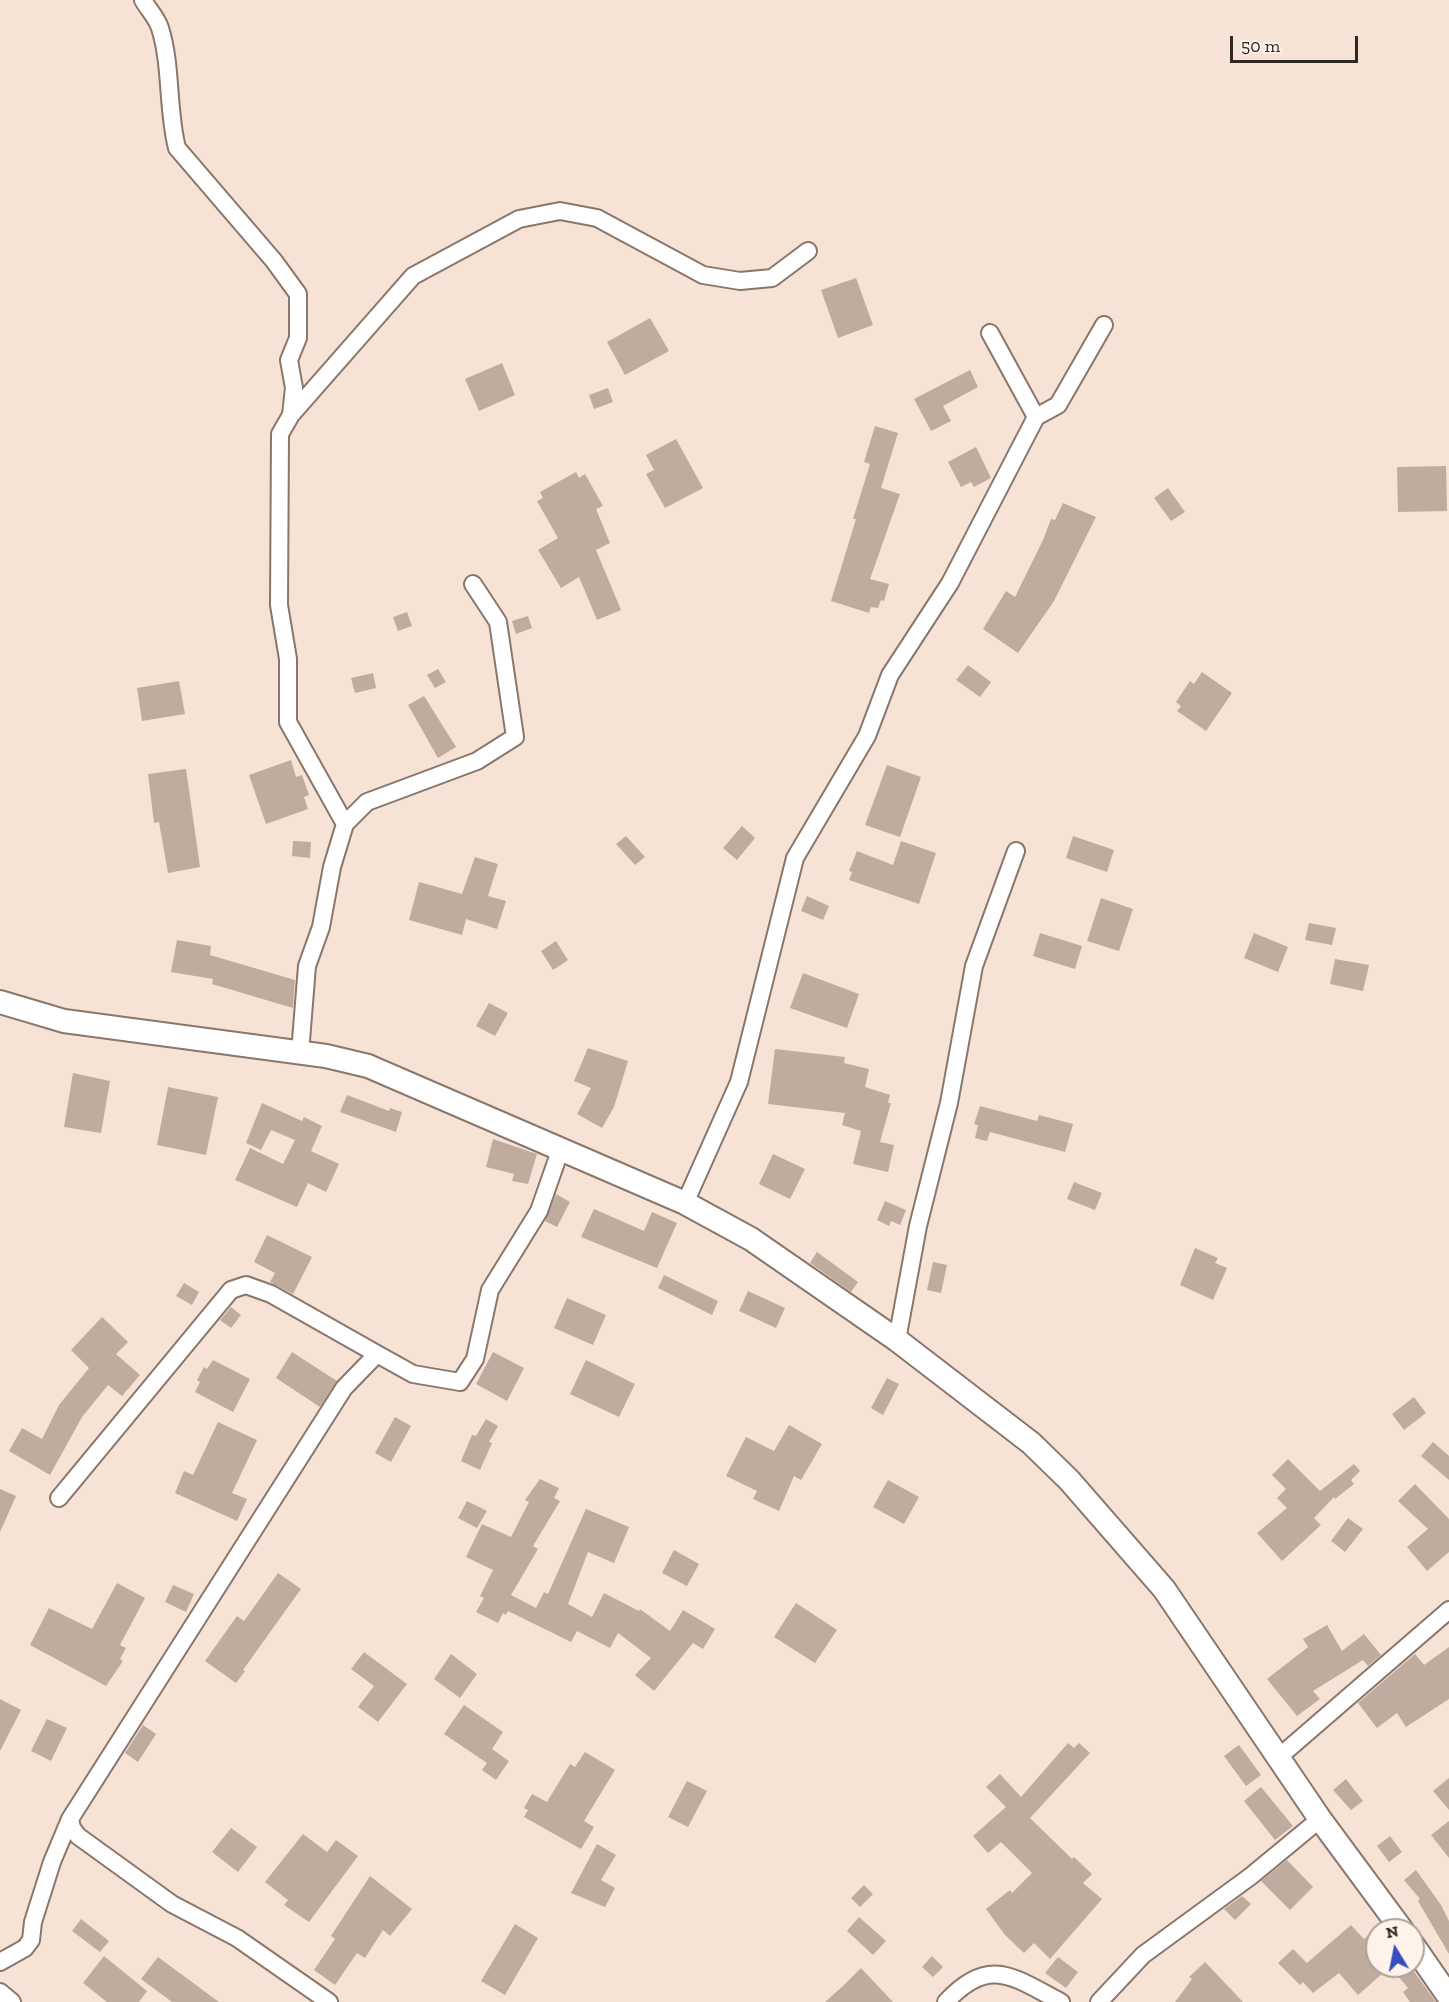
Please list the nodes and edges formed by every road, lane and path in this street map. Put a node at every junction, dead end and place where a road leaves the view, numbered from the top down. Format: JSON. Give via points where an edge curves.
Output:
{"nodes":[{"id":1,"x":143,"y":0,"type":"edge"},
{"id":2,"x":808,"y":251,"type":"dead end"},
{"id":3,"x":1104,"y":325,"type":"dead end"},
{"id":4,"x":990,"y":333,"type":"dead end"},
{"id":5,"x":291,"y":415,"type":"junction"},
{"id":6,"x":1036,"y":417,"type":"junction"},
{"id":7,"x":472,"y":584,"type":"dead end"},
{"id":8,"x":345,"y":824,"type":"junction"},
{"id":9,"x":1016,"y":850,"type":"dead end"},
{"id":10,"x":0,"y":1002,"type":"edge"},
{"id":11,"x":300,"y":1053,"type":"junction"},
{"id":12,"x":560,"y":1151,"type":"junction"},
{"id":13,"x":685,"y":1203,"type":"junction"},
{"id":14,"x":897,"y":1340,"type":"junction"},
{"id":15,"x":377,"y":1354,"type":"junction"},
{"id":16,"x":59,"y":1498,"type":"dead end"},
{"id":17,"x":1449,"y":1610,"type":"edge"},
{"id":18,"x":1279,"y":1757,"type":"junction"},
{"id":19,"x":70,"y":1819,"type":"junction"},
{"id":20,"x":1320,"y":1819,"type":"junction"},
{"id":21,"x":1393,"y":1918,"type":"edge"},
{"id":22,"x":0,"y":1962,"type":"edge"},
{"id":23,"x":1425,"y":1962,"type":"edge"},
{"id":24,"x":0,"y":1992,"type":"edge"},
{"id":25,"x":1449,"y":1997,"type":"edge"},
{"id":26,"x":12,"y":2002,"type":"edge"},
{"id":27,"x":328,"y":2002,"type":"edge"},
{"id":28,"x":946,"y":2002,"type":"edge"},
{"id":29,"x":1061,"y":2002,"type":"edge"},
{"id":30,"x":1099,"y":2002,"type":"edge"}],
"edges":[{"from":1,"to":5,"type":"street","via":[[160,26],[177,148],[298,294],[298,338],[289,360],[294,388]]},
{"from":2,"to":5,"type":"street","via":[[772,278],[740,281],[703,275],[597,218],[560,211],[519,219],[413,276]]},
{"from":3,"to":6,"type":"street","via":[[1058,405]]},
{"from":4,"to":6,"type":"street"},
{"from":5,"to":8,"type":"street","via":[[280,434],[279,605],[288,658],[288,722]]},
{"from":6,"to":13,"type":"street","via":[[950,584],[890,675],[867,736],[795,858],[739,1082]]},
{"from":7,"to":8,"type":"street","via":[[498,622],[515,737],[477,761],[368,802]]},
{"from":8,"to":11,"type":"street","via":[[308,966]]},
{"from":9,"to":14,"type":"street","via":[[974,966],[949,1103],[918,1226]]},
{"from":10,"to":11,"type":"street","via":[[64,1021]]},
{"from":11,"to":12,"type":"street","via":[[368,1066]]},
{"from":12,"to":13,"type":"street"},
{"from":12,"to":15,"type":"street","via":[[539,1211],[490,1290],[475,1359],[460,1382],[413,1374]]},
{"from":13,"to":14,"type":"street","via":[[751,1239]]},
{"from":14,"to":18,"type":"street","via":[[1031,1443],[1069,1480],[1164,1589]]},
{"from":15,"to":16,"type":"street","via":[[271,1294],[246,1285],[231,1290]]},
{"from":15,"to":19,"type":"street","via":[[344,1388]]},
{"from":17,"to":18,"type":"street"},
{"from":18,"to":20,"type":"street"},
{"from":19,"to":22,"type":"street","via":[[52,1862],[30,1940],[25,1948]]},
{"from":19,"to":27,"type":"street","via":[[78,1836],[172,1904],[237,1938]]},
{"from":20,"to":21,"type":"street"},
{"from":20,"to":30,"type":"street","via":[[1251,1876],[1143,1955]]},
{"from":23,"to":25,"type":"street"},
{"from":24,"to":26,"type":"street"},
{"from":28,"to":29,"type":"street","via":[[963,1983],[998,1973]]}]}
